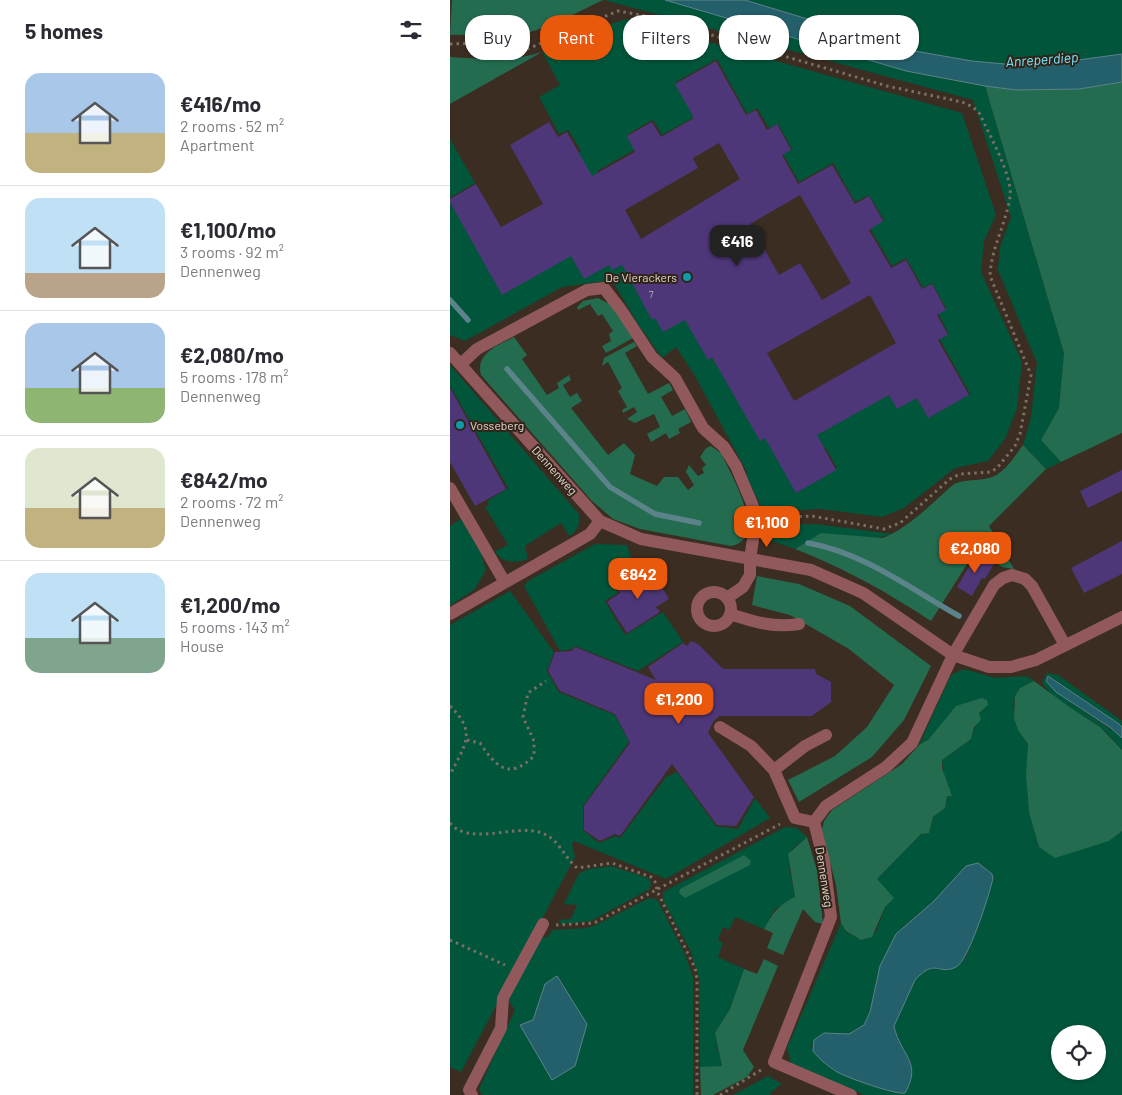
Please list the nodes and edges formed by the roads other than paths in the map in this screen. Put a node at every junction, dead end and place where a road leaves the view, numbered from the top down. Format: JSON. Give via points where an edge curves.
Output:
{"nodes":[{"id":1,"x":450,"y":353,"type":"edge"},
{"id":2,"x":460,"y":364,"type":"junction"},
{"id":3,"x":450,"y":488,"type":"edge"},
{"id":4,"x":600,"y":521,"type":"junction"},
{"id":5,"x":750,"y":558,"type":"junction"},
{"id":6,"x":504,"y":581,"type":"junction"},
{"id":7,"x":727,"y":598,"type":"junction"},
{"id":8,"x":450,"y":614,"type":"edge"},
{"id":9,"x":730,"y":614,"type":"junction"},
{"id":10,"x":1122,"y":617,"type":"edge"},
{"id":11,"x":799,"y":624,"type":"dead end"},
{"id":12,"x":1065,"y":645,"type":"junction"},
{"id":13,"x":953,"y":655,"type":"junction"},
{"id":14,"x":720,"y":727,"type":"dead end"},
{"id":15,"x":826,"y":735,"type":"dead end"},
{"id":16,"x":774,"y":770,"type":"junction"},
{"id":17,"x":814,"y":822,"type":"junction"},
{"id":18,"x":543,"y":924,"type":"road end"},
{"id":19,"x":472,"y":1095,"type":"edge"},
{"id":20,"x":851,"y":1095,"type":"edge"}],
"edges":[{"from":1,"to":2,"type":"street","name":"Dennenweg"},
{"from":2,"to":4,"type":"street","name":"Dennenweg"},
{"from":2,"to":5,"type":"street","via":[[477,349],[570,298],[587,290],[604,288],[652,357],[675,378],[703,428],[724,447],[736,466],[756,519]]},
{"from":3,"to":6,"type":"street"},
{"from":4,"to":5,"type":"street","name":"Dennenweg","via":[[640,539]]},
{"from":4,"to":6,"type":"street","via":[[590,534]]},
{"from":5,"to":7,"type":"street","via":[[750,575],[742,587]]},
{"from":5,"to":13,"type":"street","name":"Dennenweg","via":[[812,570],[863,593]]},
{"from":6,"to":8,"type":"street"},
{"from":7,"to":9,"type":"street"},
{"from":7,"to":9,"type":"street","via":[[717,592],[706,594],[698,602],[697,614],[704,623],[714,626],[724,622]]},
{"from":9,"to":11,"type":"street","via":[[781,627]]},
{"from":10,"to":12,"type":"street","name":"Dennenweg"},
{"from":12,"to":13,"type":"street","name":"Dennenweg","via":[[1036,660],[998,668]]},
{"from":12,"to":13,"type":"street","via":[[1032,586],[1012,575],[994,585]]},
{"from":13,"to":17,"type":"street","via":[[912,743],[886,766],[826,806]]},
{"from":14,"to":16,"type":"street","via":[[751,746]]},
{"from":15,"to":16,"type":"street","via":[[805,746]]},
{"from":16,"to":17,"type":"street","via":[[795,818]]},
{"from":17,"to":20,"type":"street","name":"Dennenweg","via":[[824,861],[831,917],[774,1062]]},
{"from":18,"to":19,"type":"street","via":[[503,998],[501,1028],[469,1090]]}]}
